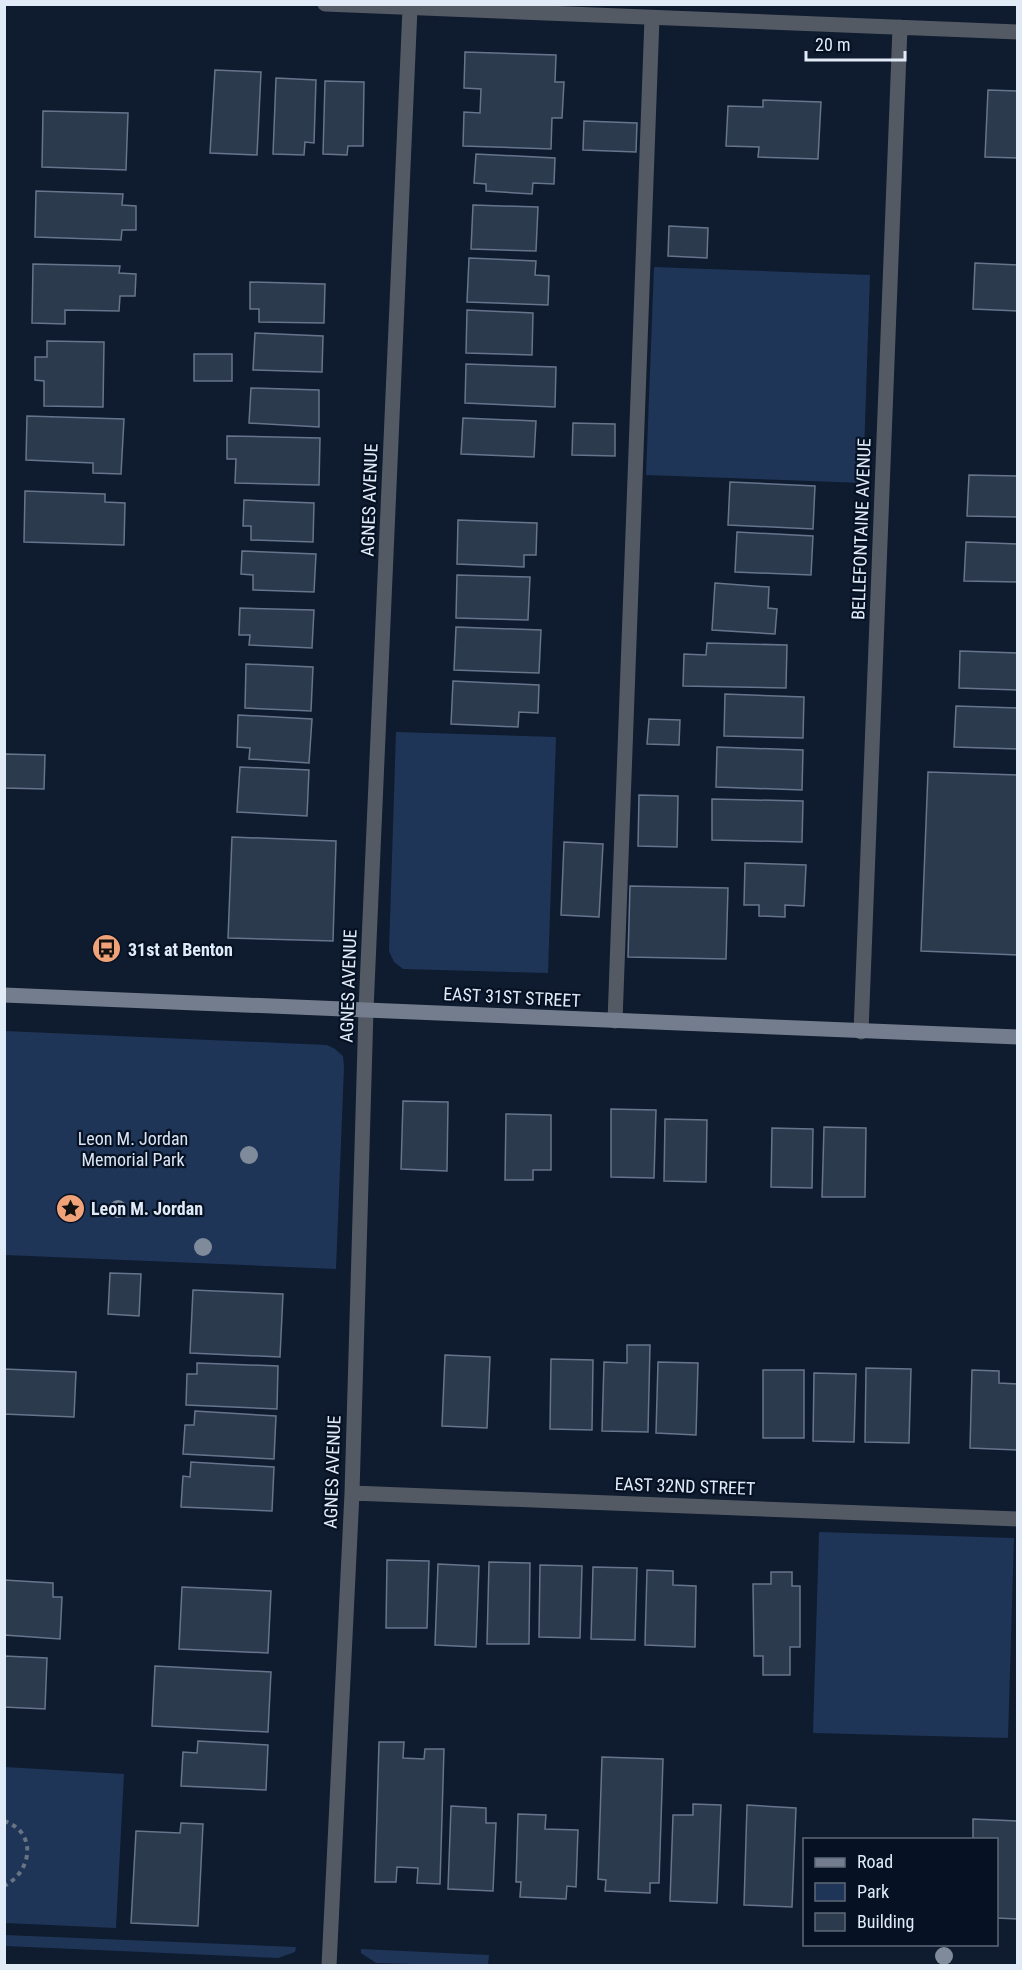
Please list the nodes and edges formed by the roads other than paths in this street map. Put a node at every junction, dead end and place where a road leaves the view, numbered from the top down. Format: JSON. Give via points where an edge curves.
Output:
{"nodes":[{"id":1,"x":325,"y":4,"type":"edge"},
{"id":2,"x":410,"y":8,"type":"junction"},
{"id":3,"x":652,"y":18,"type":"junction"},
{"id":4,"x":900,"y":27,"type":"junction"},
{"id":5,"x":1017,"y":32,"type":"edge"},
{"id":6,"x":4,"y":995,"type":"edge"},
{"id":7,"x":366,"y":1010,"type":"junction"},
{"id":8,"x":615,"y":1021,"type":"junction"},
{"id":9,"x":861,"y":1032,"type":"junction"},
{"id":10,"x":1017,"y":1037,"type":"edge"},
{"id":11,"x":352,"y":1493,"type":"junction"},
{"id":12,"x":1017,"y":1519,"type":"edge"},
{"id":13,"x":329,"y":1965,"type":"edge"}],
"edges":[{"from":1,"to":2,"type":"street"},
{"from":2,"to":3,"type":"street"},
{"from":2,"to":7,"type":"street","name":"AGNES AVENUE"},
{"from":3,"to":4,"type":"street"},
{"from":3,"to":8,"type":"street"},
{"from":4,"to":5,"type":"street"},
{"from":4,"to":9,"type":"street","name":"BELLEFONTAINE AVENUE"},
{"from":6,"to":7,"type":"main road","name":"EAST 31ST STREET"},
{"from":7,"to":8,"type":"main road","name":"EAST 31ST STREET"},
{"from":7,"to":11,"type":"street","name":"AGNES AVENUE"},
{"from":8,"to":9,"type":"main road","name":"EAST 31ST STREET"},
{"from":9,"to":10,"type":"main road","name":"EAST 31ST STREET"},
{"from":11,"to":12,"type":"street","name":"EAST 32ND STREET"},
{"from":11,"to":13,"type":"street","name":"AGNES AVENUE"}]}
